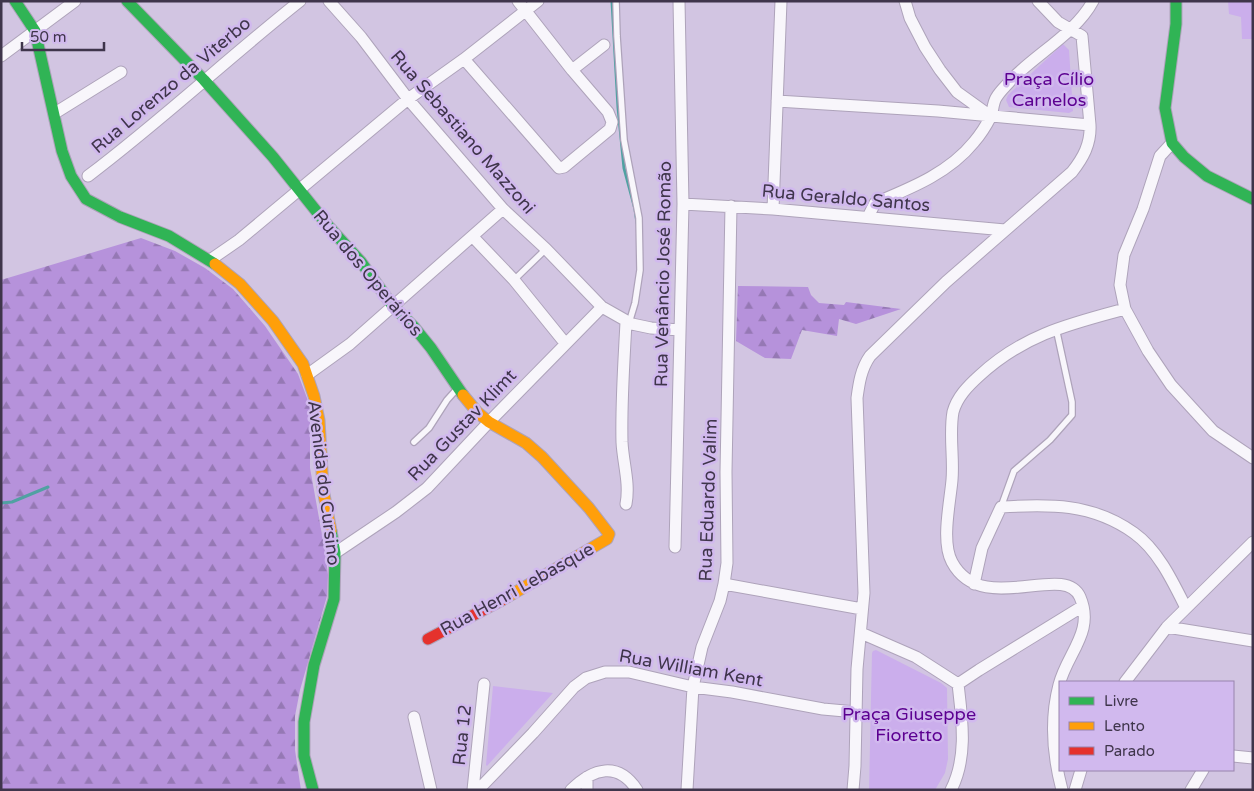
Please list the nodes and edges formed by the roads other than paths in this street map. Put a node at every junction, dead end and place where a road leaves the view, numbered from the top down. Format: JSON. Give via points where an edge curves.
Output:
{"nodes":[{"id":1,"x":15,"y":1,"type":"edge"},
{"id":2,"x":74,"y":1,"type":"edge"},
{"id":3,"x":127,"y":1,"type":"edge"},
{"id":4,"x":300,"y":1,"type":"edge"},
{"id":5,"x":329,"y":1,"type":"edge"},
{"id":6,"x":518,"y":1,"type":"edge"},
{"id":7,"x":538,"y":1,"type":"edge"},
{"id":8,"x":616,"y":1,"type":"edge"},
{"id":9,"x":679,"y":1,"type":"edge"},
{"id":10,"x":781,"y":1,"type":"edge"},
{"id":11,"x":905,"y":1,"type":"edge"},
{"id":12,"x":1038,"y":1,"type":"edge"},
{"id":13,"x":1093,"y":1,"type":"edge"},
{"id":14,"x":1176,"y":1,"type":"edge"},
{"id":15,"x":526,"y":11,"type":"junction"},
{"id":16,"x":1069,"y":29,"type":"junction"},
{"id":17,"x":35,"y":32,"type":"junction"},
{"id":18,"x":604,"y":45,"type":"dead end"},
{"id":19,"x":1,"y":56,"type":"edge"},
{"id":20,"x":464,"y":59,"type":"junction"},
{"id":21,"x":572,"y":70,"type":"junction"},
{"id":22,"x":121,"y":72,"type":"dead end"},
{"id":23,"x":204,"y":80,"type":"junction"},
{"id":24,"x":408,"y":100,"type":"junction"},
{"id":25,"x":776,"y":102,"type":"junction"},
{"id":26,"x":55,"y":113,"type":"junction"},
{"id":27,"x":614,"y":116,"type":"junction"},
{"id":28,"x":991,"y":116,"type":"junction"},
{"id":29,"x":1090,"y":125,"type":"junction"},
{"id":30,"x":1172,"y":142,"type":"junction"},
{"id":31,"x":88,"y":176,"type":"dead end"},
{"id":32,"x":299,"y":190,"type":"junction"},
{"id":33,"x":1253,"y":199,"type":"edge"},
{"id":34,"x":683,"y":204,"type":"junction"},
{"id":35,"x":732,"y":206,"type":"junction"},
{"id":36,"x":503,"y":209,"type":"junction"},
{"id":37,"x":774,"y":209,"type":"junction"},
{"id":38,"x":868,"y":217,"type":"junction"},
{"id":39,"x":1005,"y":230,"type":"junction"},
{"id":40,"x":473,"y":237,"type":"junction"},
{"id":41,"x":546,"y":250,"type":"junction"},
{"id":42,"x":210,"y":260,"type":"junction"},
{"id":43,"x":514,"y":280,"type":"junction"},
{"id":44,"x":392,"y":305,"type":"junction"},
{"id":45,"x":602,"y":307,"type":"junction"},
{"id":46,"x":1125,"y":309,"type":"junction"},
{"id":47,"x":627,"y":322,"type":"junction"},
{"id":48,"x":1056,"y":328,"type":"junction"},
{"id":49,"x":680,"y":330,"type":"junction"},
{"id":50,"x":565,"y":343,"type":"junction"},
{"id":51,"x":307,"y":375,"type":"junction"},
{"id":52,"x":458,"y":389,"type":"junction"},
{"id":53,"x":489,"y":422,"type":"junction"},
{"id":54,"x":414,"y":442,"type":"dead end"},
{"id":55,"x":1253,"y":458,"type":"edge"},
{"id":56,"x":626,"y":504,"type":"dead end"},
{"id":57,"x":1001,"y":507,"type":"junction"},
{"id":58,"x":607,"y":539,"type":"joint"},
{"id":59,"x":1253,"y":542,"type":"edge"},
{"id":60,"x":675,"y":546,"type":"dead end"},
{"id":61,"x":335,"y":553,"type":"junction"},
{"id":62,"x":724,"y":584,"type":"junction"},
{"id":63,"x":974,"y":584,"type":"junction"},
{"id":64,"x":1083,"y":606,"type":"junction"},
{"id":65,"x":1186,"y":608,"type":"junction"},
{"id":66,"x":862,"y":609,"type":"junction"},
{"id":67,"x":1167,"y":627,"type":"junction"},
{"id":68,"x":861,"y":633,"type":"junction"},
{"id":69,"x":428,"y":639,"type":"dead end"},
{"id":70,"x":1253,"y":641,"type":"edge"},
{"id":71,"x":1060,"y":681,"type":"edge"},
{"id":72,"x":1126,"y":681,"type":"edge"},
{"id":73,"x":1059,"y":683,"type":"edge"},
{"id":74,"x":484,"y":684,"type":"dead end"},
{"id":75,"x":958,"y":684,"type":"junction"},
{"id":76,"x":693,"y":687,"type":"junction"},
{"id":77,"x":856,"y":712,"type":"junction"},
{"id":78,"x":414,"y":717,"type":"dead end"},
{"id":79,"x":1234,"y":756,"type":"edge"},
{"id":80,"x":1253,"y":758,"type":"edge"},
{"id":81,"x":1081,"y":771,"type":"edge"},
{"id":82,"x":1202,"y":771,"type":"edge"},
{"id":83,"x":587,"y":777,"type":"junction"},
{"id":84,"x":313,"y":790,"type":"edge"},
{"id":85,"x":431,"y":790,"type":"edge"},
{"id":86,"x":473,"y":790,"type":"edge"},
{"id":87,"x":478,"y":790,"type":"edge"},
{"id":88,"x":571,"y":790,"type":"edge"},
{"id":89,"x":587,"y":790,"type":"edge"},
{"id":90,"x":636,"y":790,"type":"edge"},
{"id":91,"x":688,"y":790,"type":"edge"},
{"id":92,"x":853,"y":790,"type":"edge"},
{"id":93,"x":950,"y":790,"type":"edge"},
{"id":94,"x":1062,"y":790,"type":"edge"},
{"id":95,"x":1075,"y":790,"type":"edge"},
{"id":96,"x":1191,"y":790,"type":"edge"}],
"edges":[{"from":1,"to":17,"type":"main road","name":"Avenida do Cursino"},
{"from":2,"to":17,"type":"street"},
{"from":3,"to":23,"type":"main road","name":"Rua dos Operários"},
{"from":4,"to":23,"type":"street","name":"Rua Lorenzo da Viterbo"},
{"from":5,"to":24,"type":"street","name":"Rua Sebastiano Mazzoni","via":[[361,36]]},
{"from":6,"to":15,"type":"street"},
{"from":7,"to":15,"type":"street"},
{"from":8,"to":27,"type":"lane"},
{"from":9,"to":34,"type":"street","name":"Rua Venâncio José Romão"},
{"from":10,"to":25,"type":"street"},
{"from":11,"to":28,"type":"street","via":[[924,47],[940,70],[957,92]]},
{"from":12,"to":16,"type":"street"},
{"from":13,"to":16,"type":"street","via":[[1087,12]]},
{"from":14,"to":30,"type":"main road","via":[[1165,108]]},
{"from":15,"to":20,"type":"street"},
{"from":15,"to":21,"type":"street"},
{"from":16,"to":28,"type":"street","via":[[1001,91]]},
{"from":16,"to":29,"type":"street","via":[[1082,36]]},
{"from":17,"to":19,"type":"street"},
{"from":17,"to":26,"type":"main road","name":"Avenida do Cursino"},
{"from":18,"to":21,"type":"street"},
{"from":20,"to":24,"type":"street"},
{"from":20,"to":27,"type":"street","via":[[554,164],[561,168],[610,130]]},
{"from":21,"to":27,"type":"street"},
{"from":22,"to":26,"type":"street"},
{"from":23,"to":31,"type":"street","name":"Rua Lorenzo da Viterbo"},
{"from":23,"to":32,"type":"main road","name":"Rua dos Operários"},
{"from":24,"to":32,"type":"street"},
{"from":24,"to":36,"type":"street","name":"Rua Sebastiano Mazzoni"},
{"from":25,"to":28,"type":"street"},
{"from":25,"to":37,"type":"street"},
{"from":26,"to":42,"type":"main road","name":"Avenida do Cursino","via":[[69,172],[86,199],[168,236]]},
{"from":27,"to":47,"type":"lane","via":[[639,218],[640,270],[635,303]]},
{"from":28,"to":29,"type":"street"},
{"from":28,"to":38,"type":"street","via":[[975,142],[953,162],[926,180],[875,203]]},
{"from":29,"to":39,"type":"street","via":[[1088,148],[1076,166]]},
{"from":30,"to":33,"type":"main road","via":[[1207,176]]},
{"from":30,"to":46,"type":"street","via":[[1160,156],[1124,255],[1120,285]]},
{"from":32,"to":42,"type":"street"},
{"from":32,"to":44,"type":"main road","name":"Rua dos Operários","via":[[361,262]]},
{"from":34,"to":35,"type":"street","name":"Rua Geraldo Santos"},
{"from":34,"to":49,"type":"street","name":"Rua Venâncio José Romão"},
{"from":35,"to":37,"type":"street","name":"Rua Geraldo Santos"},
{"from":35,"to":62,"type":"street","name":"Rua Eduardo Valim","via":[[727,563]]},
{"from":36,"to":40,"type":"street"},
{"from":36,"to":41,"type":"street","name":"Rua Sebastiano Mazzoni"},
{"from":37,"to":38,"type":"street","name":"Rua Geraldo Santos"},
{"from":38,"to":39,"type":"street","name":"Rua Geraldo Santos"},
{"from":39,"to":66,"type":"street","via":[[893,332],[865,364],[857,398],[864,565]]},
{"from":40,"to":43,"type":"street"},
{"from":40,"to":44,"type":"street"},
{"from":41,"to":43,"type":"lane"},
{"from":41,"to":45,"type":"street","name":"Rua Sebastiano Mazzoni"},
{"from":42,"to":51,"type":"main road","name":"Avenida do Cursino","via":[[240,284],[273,322],[289,342]]},
{"from":43,"to":50,"type":"street"},
{"from":44,"to":51,"type":"street","via":[[350,344]]},
{"from":44,"to":52,"type":"main road","name":"Rua dos Operários","via":[[431,348]]},
{"from":45,"to":47,"type":"street","name":"Rua Sebastiano Mazzoni"},
{"from":45,"to":50,"type":"street","name":"Rua Gustav Klimt"},
{"from":46,"to":48,"type":"street"},
{"from":46,"to":55,"type":"street","via":[[1171,384],[1214,431]]},
{"from":47,"to":49,"type":"street","name":"Rua Sebastiano Mazzoni"},
{"from":47,"to":56,"type":"street","via":[[622,425],[628,494]]},
{"from":48,"to":57,"type":"lane","via":[[1072,415],[1050,440],[1014,471]]},
{"from":48,"to":63,"type":"street","via":[[992,364],[968,386],[956,403],[948,553],[960,574]]},
{"from":49,"to":60,"type":"street","name":"Rua Venâncio José Romão"},
{"from":50,"to":53,"type":"street","name":"Rua Gustav Klimt"},
{"from":51,"to":61,"type":"main road","name":"Avenida do Cursino","via":[[319,420],[322,488]]},
{"from":52,"to":53,"type":"main road","name":"Rua dos Operários"},
{"from":52,"to":54,"type":"lane","via":[[446,400],[429,428]]},
{"from":53,"to":58,"type":"main road","name":"Rua dos Operários","via":[[526,443],[542,457],[593,514],[608,534]]},
{"from":53,"to":61,"type":"street","name":"Rua Gustav Klimt","via":[[427,488]]},
{"from":57,"to":63,"type":"street","via":[[982,548]]},
{"from":57,"to":65,"type":"street","via":[[1077,507],[1113,521],[1134,533],[1147,546]]},
{"from":58,"to":69,"type":"main road","name":"Rua Henri Lebasque"},
{"from":59,"to":65,"type":"street"},
{"from":61,"to":84,"type":"main road","name":"Avenida do Cursino","via":[[334,600],[314,665],[304,722],[304,756]]},
{"from":62,"to":66,"type":"street"},
{"from":62,"to":76,"type":"street","name":"Rua Eduardo Valim","via":[[702,647]]},
{"from":63,"to":64,"type":"street","via":[[990,589],[1050,583],[1067,585],[1080,596]]},
{"from":64,"to":71,"type":"street","via":[[1083,632]]},
{"from":64,"to":75,"type":"street"},
{"from":65,"to":67,"type":"street"},
{"from":66,"to":68,"type":"street"},
{"from":67,"to":70,"type":"street"},
{"from":67,"to":72,"type":"street"},
{"from":68,"to":75,"type":"street","via":[[916,658]]},
{"from":68,"to":77,"type":"street"},
{"from":73,"to":94,"type":"street","via":[[1054,717]]},
{"from":74,"to":86,"type":"street","name":"Rua 12"},
{"from":75,"to":93,"type":"street","via":[[963,731],[960,765]]},
{"from":76,"to":77,"type":"street","name":"Rua William Kent"},
{"from":76,"to":87,"type":"street","name":"Rua William Kent","via":[[620,671],[586,678]]},
{"from":76,"to":91,"type":"street","name":"Rua Eduardo Valim"},
{"from":77,"to":92,"type":"street"},
{"from":78,"to":85,"type":"street"},
{"from":79,"to":80,"type":"street"},
{"from":81,"to":95,"type":"street"},
{"from":82,"to":96,"type":"street"},
{"from":83,"to":88,"type":"street"},
{"from":83,"to":89,"type":"street"},
{"from":83,"to":90,"type":"street","via":[[616,771],[624,775]]}]}
